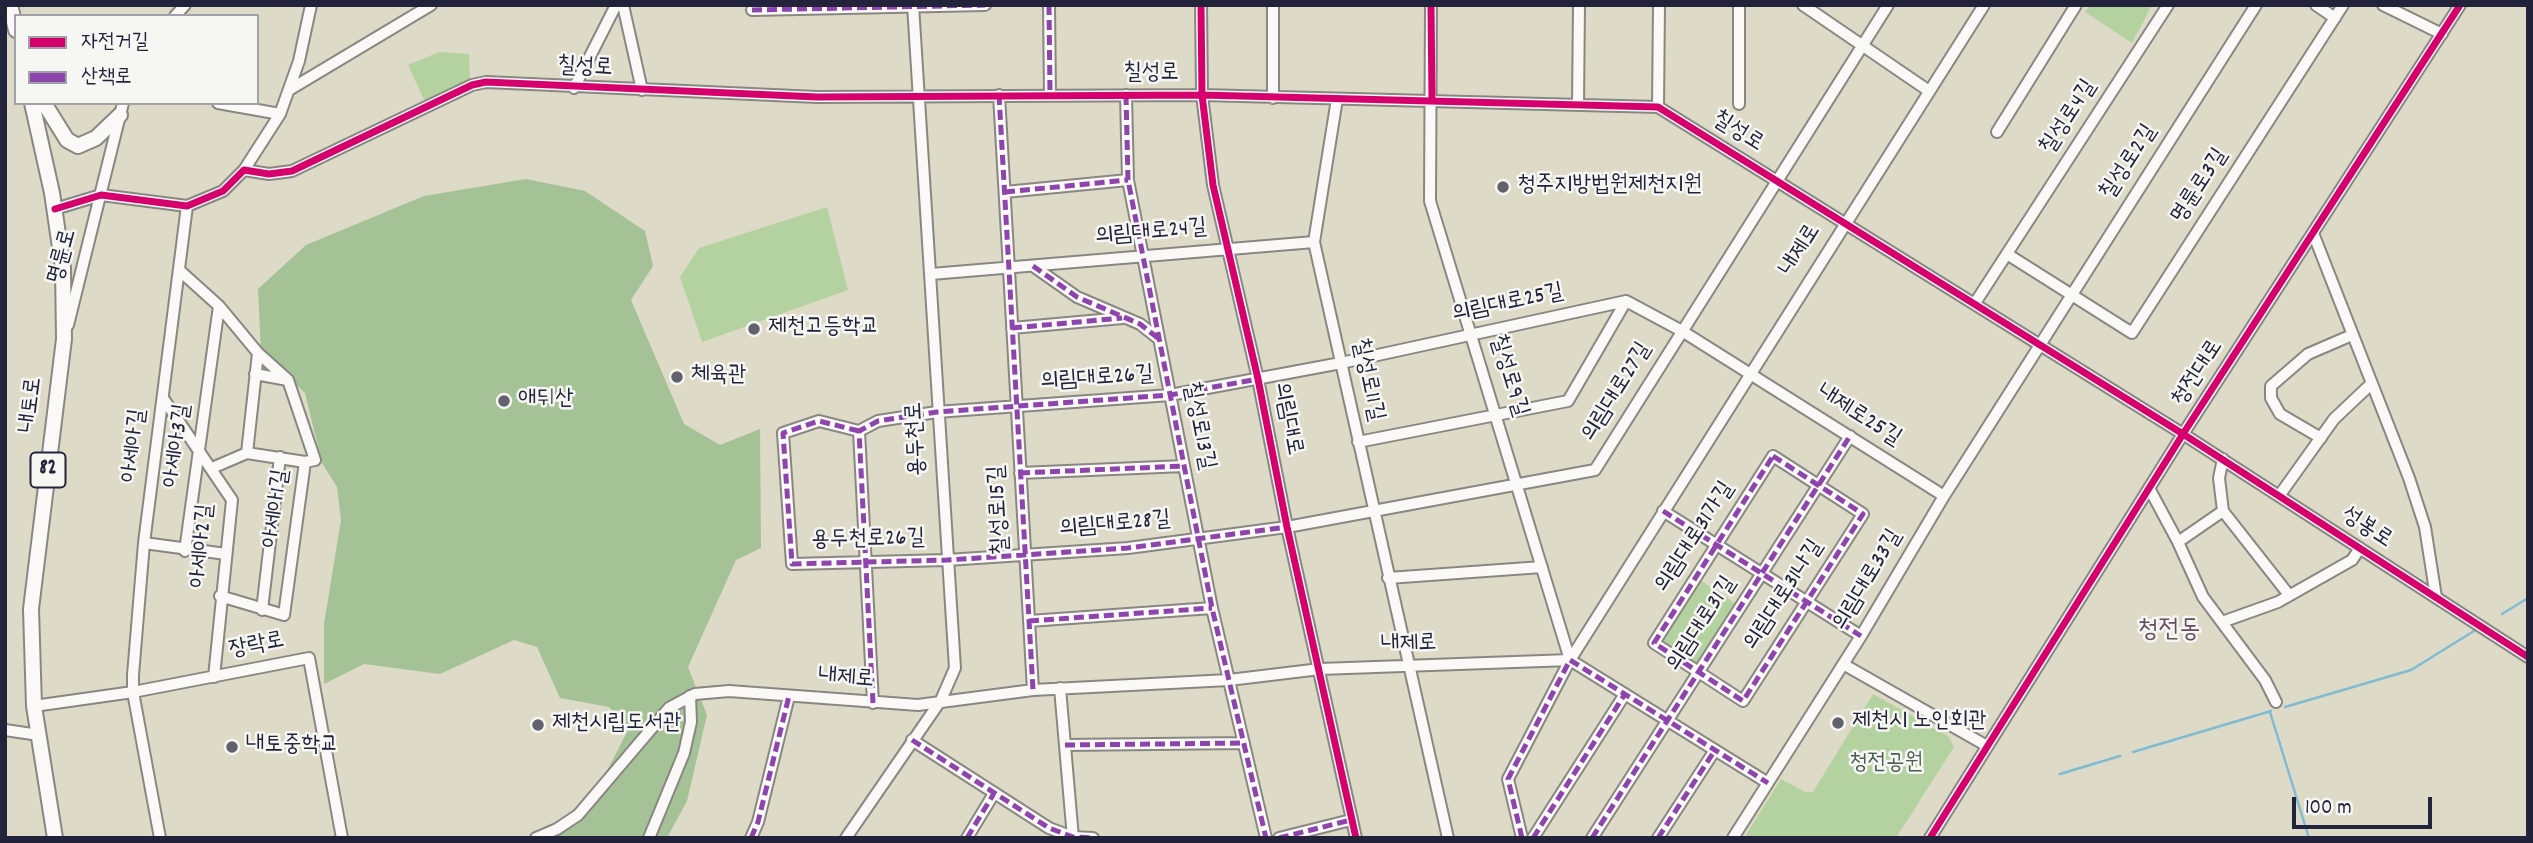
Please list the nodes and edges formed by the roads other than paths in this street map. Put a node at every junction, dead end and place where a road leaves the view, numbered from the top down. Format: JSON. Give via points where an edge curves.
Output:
{"nodes":[{"id":1,"x":311,"y":5,"type":"edge"},
{"id":2,"x":431,"y":5,"type":"edge"},
{"id":3,"x":616,"y":5,"type":"edge"},
{"id":4,"x":623,"y":5,"type":"edge"},
{"id":5,"x":985,"y":5,"type":"edge"},
{"id":6,"x":1049,"y":5,"type":"edge"},
{"id":7,"x":1201,"y":5,"type":"edge"},
{"id":8,"x":1273,"y":5,"type":"edge"},
{"id":9,"x":1431,"y":5,"type":"edge"},
{"id":10,"x":1579,"y":5,"type":"edge"},
{"id":11,"x":1660,"y":5,"type":"edge"},
{"id":12,"x":1739,"y":5,"type":"edge"},
{"id":13,"x":1803,"y":5,"type":"edge"},
{"id":14,"x":1888,"y":5,"type":"edge"},
{"id":15,"x":1984,"y":5,"type":"edge"},
{"id":16,"x":2076,"y":5,"type":"edge"},
{"id":17,"x":2168,"y":5,"type":"edge"},
{"id":18,"x":2256,"y":5,"type":"edge"},
{"id":19,"x":2316,"y":5,"type":"edge"},
{"id":20,"x":2343,"y":5,"type":"edge"},
{"id":21,"x":2383,"y":5,"type":"edge"},
{"id":22,"x":2460,"y":5,"type":"edge"},
{"id":23,"x":913,"y":6,"type":"edge"},
{"id":24,"x":752,"y":10,"type":"dead end"},
{"id":25,"x":2335,"y":18,"type":"junction"},
{"id":26,"x":2442,"y":34,"type":"junction"},
{"id":27,"x":1863,"y":46,"type":"junction"},
{"id":28,"x":574,"y":88,"type":"junction"},
{"id":29,"x":289,"y":90,"type":"junction"},
{"id":30,"x":642,"y":90,"type":"junction"},
{"id":31,"x":1929,"y":91,"type":"junction"},
{"id":32,"x":921,"y":94,"type":"junction"},
{"id":33,"x":999,"y":95,"type":"junction"},
{"id":34,"x":1050,"y":95,"type":"junction"},
{"id":35,"x":1126,"y":95,"type":"junction"},
{"id":36,"x":1202,"y":95,"type":"junction"},
{"id":37,"x":1273,"y":98,"type":"junction"},
{"id":38,"x":1337,"y":99,"type":"junction"},
{"id":39,"x":1432,"y":101,"type":"junction"},
{"id":40,"x":1739,"y":104,"type":"dead end"},
{"id":41,"x":32,"y":105,"type":"edge"},
{"id":42,"x":45,"y":105,"type":"edge"},
{"id":43,"x":230,"y":105,"type":"edge"},
{"id":44,"x":1578,"y":105,"type":"junction"},
{"id":45,"x":1658,"y":107,"type":"junction"},
{"id":46,"x":121,"y":109,"type":"edge"},
{"id":47,"x":280,"y":114,"type":"junction"},
{"id":48,"x":1997,"y":132,"type":"dead end"},
{"id":49,"x":244,"y":170,"type":"junction"},
{"id":50,"x":1128,"y":180,"type":"junction"},
{"id":51,"x":1778,"y":181,"type":"junction"},
{"id":52,"x":1004,"y":192,"type":"junction"},
{"id":53,"x":102,"y":195,"type":"junction"},
{"id":54,"x":187,"y":206,"type":"junction"},
{"id":55,"x":55,"y":209,"type":"junction"},
{"id":56,"x":1845,"y":222,"type":"junction"},
{"id":57,"x":2313,"y":233,"type":"junction"},
{"id":58,"x":1314,"y":242,"type":"junction"},
{"id":59,"x":1226,"y":248,"type":"junction"},
{"id":60,"x":1142,"y":254,"type":"junction"},
{"id":61,"x":2007,"y":254,"type":"junction"},
{"id":62,"x":1033,"y":266,"type":"junction"},
{"id":63,"x":1009,"y":269,"type":"junction"},
{"id":64,"x":179,"y":270,"type":"junction"},
{"id":65,"x":931,"y":274,"type":"junction"},
{"id":66,"x":2073,"y":295,"type":"junction"},
{"id":67,"x":1626,"y":301,"type":"junction"},
{"id":68,"x":1975,"y":303,"type":"junction"},
{"id":69,"x":219,"y":306,"type":"junction"},
{"id":70,"x":1126,"y":318,"type":"junction"},
{"id":71,"x":1012,"y":328,"type":"junction"},
{"id":72,"x":1682,"y":331,"type":"junction"},
{"id":73,"x":1472,"y":335,"type":"junction"},
{"id":74,"x":2352,"y":335,"type":"junction"},
{"id":75,"x":64,"y":339,"type":"junction"},
{"id":76,"x":1159,"y":339,"type":"junction"},
{"id":77,"x":2042,"y":345,"type":"junction"},
{"id":78,"x":258,"y":353,"type":"junction"},
{"id":79,"x":1340,"y":363,"type":"junction"},
{"id":80,"x":255,"y":374,"type":"junction"},
{"id":81,"x":1749,"y":374,"type":"junction"},
{"id":82,"x":1258,"y":379,"type":"junction"},
{"id":83,"x":288,"y":380,"type":"junction"},
{"id":84,"x":2371,"y":383,"type":"junction"},
{"id":85,"x":1170,"y":395,"type":"junction"},
{"id":86,"x":163,"y":398,"type":"junction"},
{"id":87,"x":1017,"y":407,"type":"junction"},
{"id":88,"x":937,"y":412,"type":"junction"},
{"id":89,"x":1496,"y":415,"type":"junction"},
{"id":90,"x":859,"y":432,"type":"junction"},
{"id":91,"x":2183,"y":434,"type":"junction"},
{"id":92,"x":1850,"y":436,"type":"junction"},
{"id":93,"x":2321,"y":438,"type":"junction"},
{"id":94,"x":1358,"y":442,"type":"junction"},
{"id":95,"x":200,"y":450,"type":"junction"},
{"id":96,"x":247,"y":453,"type":"junction"},
{"id":97,"x":280,"y":457,"type":"junction"},
{"id":98,"x":2223,"y":459,"type":"junction"},
{"id":99,"x":305,"y":462,"type":"junction"},
{"id":100,"x":1184,"y":466,"type":"junction"},
{"id":101,"x":212,"y":468,"type":"junction"},
{"id":102,"x":1020,"y":473,"type":"junction"},
{"id":103,"x":1518,"y":486,"type":"junction"},
{"id":104,"x":1818,"y":486,"type":"junction"},
{"id":105,"x":2149,"y":488,"type":"junction"},
{"id":106,"x":2279,"y":495,"type":"junction"},
{"id":107,"x":1944,"y":496,"type":"junction"},
{"id":108,"x":2223,"y":510,"type":"junction"},
{"id":109,"x":1373,"y":511,"type":"junction"},
{"id":110,"x":1663,"y":512,"type":"junction"},
{"id":111,"x":1287,"y":527,"type":"junction"},
{"id":112,"x":1198,"y":540,"type":"junction"},
{"id":113,"x":2178,"y":542,"type":"junction"},
{"id":114,"x":144,"y":543,"type":"junction"},
{"id":115,"x":1715,"y":544,"type":"junction"},
{"id":116,"x":2360,"y":548,"type":"junction"},
{"id":117,"x":185,"y":551,"type":"junction"},
{"id":118,"x":1025,"y":553,"type":"junction"},
{"id":119,"x":226,"y":554,"type":"junction"},
{"id":120,"x":947,"y":560,"type":"junction"},
{"id":121,"x":866,"y":563,"type":"junction"},
{"id":122,"x":1542,"y":567,"type":"junction"},
{"id":123,"x":1761,"y":573,"type":"junction"},
{"id":124,"x":1388,"y":578,"type":"junction"},
{"id":125,"x":2289,"y":594,"type":"junction"},
{"id":126,"x":220,"y":596,"type":"junction"},
{"id":127,"x":2436,"y":597,"type":"junction"},
{"id":128,"x":1807,"y":602,"type":"junction"},
{"id":129,"x":1212,"y":608,"type":"junction"},
{"id":130,"x":262,"y":610,"type":"junction"},
{"id":131,"x":1028,"y":621,"type":"junction"},
{"id":132,"x":2221,"y":622,"type":"junction"},
{"id":133,"x":1861,"y":636,"type":"junction"},
{"id":134,"x":2528,"y":657,"type":"edge"},
{"id":135,"x":1570,"y":660,"type":"junction"},
{"id":136,"x":1843,"y":664,"type":"junction"},
{"id":137,"x":1408,"y":667,"type":"junction"},
{"id":138,"x":1320,"y":670,"type":"junction"},
{"id":139,"x":1697,"y":673,"type":"junction"},
{"id":140,"x":214,"y":677,"type":"junction"},
{"id":141,"x":1228,"y":680,"type":"junction"},
{"id":142,"x":1060,"y":688,"type":"junction"},
{"id":143,"x":1032,"y":690,"type":"junction"},
{"id":144,"x":133,"y":692,"type":"junction"},
{"id":145,"x":1625,"y":694,"type":"junction"},
{"id":146,"x":690,"y":696,"type":"junction"},
{"id":147,"x":789,"y":696,"type":"junction"},
{"id":148,"x":941,"y":700,"type":"junction"},
{"id":149,"x":2276,"y":702,"type":"dead end"},
{"id":150,"x":873,"y":703,"type":"junction"},
{"id":151,"x":34,"y":706,"type":"junction"},
{"id":152,"x":1666,"y":720,"type":"junction"},
{"id":153,"x":5,"y":730,"type":"edge"},
{"id":154,"x":39,"y":735,"type":"junction"},
{"id":155,"x":912,"y":740,"type":"junction"},
{"id":156,"x":1244,"y":743,"type":"junction"},
{"id":157,"x":1065,"y":745,"type":"junction"},
{"id":158,"x":1986,"y":746,"type":"junction"},
{"id":159,"x":1714,"y":750,"type":"junction"},
{"id":160,"x":1768,"y":783,"type":"junction"},
{"id":161,"x":993,"y":794,"type":"junction"},
{"id":162,"x":1351,"y":820,"type":"junction"},
{"id":163,"x":1593,"y":837,"type":"edge"},
{"id":164,"x":55,"y":838,"type":"edge"},
{"id":165,"x":160,"y":838,"type":"edge"},
{"id":166,"x":342,"y":838,"type":"edge"},
{"id":167,"x":536,"y":838,"type":"edge"},
{"id":168,"x":649,"y":838,"type":"edge"},
{"id":169,"x":751,"y":838,"type":"edge"},
{"id":170,"x":846,"y":838,"type":"edge"},
{"id":171,"x":967,"y":838,"type":"edge"},
{"id":172,"x":1073,"y":838,"type":"edge"},
{"id":173,"x":1093,"y":838,"type":"edge"},
{"id":174,"x":1266,"y":838,"type":"edge"},
{"id":175,"x":1279,"y":838,"type":"edge"},
{"id":176,"x":1356,"y":838,"type":"edge"},
{"id":177,"x":1448,"y":838,"type":"edge"},
{"id":178,"x":1522,"y":838,"type":"edge"},
{"id":179,"x":1533,"y":838,"type":"edge"},
{"id":180,"x":1658,"y":838,"type":"edge"},
{"id":181,"x":1733,"y":838,"type":"edge"},
{"id":182,"x":1930,"y":838,"type":"edge"}],
"edges":[{"from":1,"to":29,"type":"street"},
{"from":2,"to":29,"type":"street"},
{"from":3,"to":28,"type":"street"},
{"from":4,"to":30,"type":"street"},
{"from":5,"to":23,"type":"street"},
{"from":6,"to":34,"type":"street"},
{"from":7,"to":36,"type":"street","name":"의림대로"},
{"from":8,"to":37,"type":"street"},
{"from":9,"to":39,"type":"street","name":"칠성로9길"},
{"from":10,"to":44,"type":"street"},
{"from":11,"to":45,"type":"street"},
{"from":12,"to":40,"type":"street"},
{"from":13,"to":27,"type":"street"},
{"from":14,"to":27,"type":"street","name":"의림대로27길"},
{"from":15,"to":31,"type":"street","name":"내제로"},
{"from":16,"to":48,"type":"street"},
{"from":17,"to":61,"type":"street","name":"칠성로4길"},
{"from":18,"to":66,"type":"street","name":"칠성로2길"},
{"from":19,"to":25,"type":"street"},
{"from":20,"to":25,"type":"street","name":"명륜로3길"},
{"from":21,"to":26,"type":"street"},
{"from":22,"to":26,"type":"street","name":"청전대로"},
{"from":23,"to":24,"type":"street"},
{"from":23,"to":32,"type":"street","name":"용두천로"},
{"from":25,"to":66,"type":"street","name":"명륜로3길","via":[[2132,333]]},
{"from":26,"to":57,"type":"street","name":"청전대로"},
{"from":27,"to":31,"type":"street"},
{"from":27,"to":51,"type":"street","name":"의림대로27길"},
{"from":28,"to":30,"type":"street","name":"칠성로"},
{"from":28,"to":49,"type":"street","name":"칠성로","via":[[498,82],[472,85],[292,171]]},
{"from":29,"to":47,"type":"street"},
{"from":30,"to":32,"type":"street","name":"칠성로","via":[[817,97]]},
{"from":31,"to":56,"type":"street","name":"내제로"},
{"from":32,"to":33,"type":"street","name":"칠성로"},
{"from":32,"to":65,"type":"street","name":"용두천로"},
{"from":33,"to":34,"type":"street","name":"칠성로"},
{"from":33,"to":52,"type":"street","name":"칠성로15길"},
{"from":34,"to":35,"type":"street","name":"칠성로"},
{"from":35,"to":36,"type":"street","name":"칠성로"},
{"from":35,"to":50,"type":"street","name":"칠성로13길"},
{"from":36,"to":37,"type":"street","name":"칠성로"},
{"from":36,"to":59,"type":"street","name":"의림대로"},
{"from":37,"to":38,"type":"street","name":"칠성로"},
{"from":38,"to":39,"type":"street","name":"칠성로"},
{"from":38,"to":58,"type":"street","name":"칠성로11길"},
{"from":39,"to":44,"type":"street","name":"칠성로"},
{"from":39,"to":73,"type":"street","name":"칠성로9길","via":[[1430,201]]},
{"from":41,"to":55,"type":"main road","name":"내토로","number":"82"},
{"from":42,"to":46,"type":"main road","via":[[66,140],[78,146],[96,138]]},
{"from":43,"to":47,"type":"street"},
{"from":44,"to":45,"type":"street","name":"칠성로"},
{"from":45,"to":51,"type":"street","name":"칠성로"},
{"from":46,"to":53,"type":"street","name":"명륜로"},
{"from":47,"to":49,"type":"street"},
{"from":49,"to":54,"type":"street","via":[[223,191]]},
{"from":50,"to":52,"type":"street"},
{"from":50,"to":60,"type":"street","name":"칠성로13길"},
{"from":51,"to":56,"type":"street","name":"칠성로"},
{"from":51,"to":72,"type":"street","name":"의림대로27길"},
{"from":52,"to":63,"type":"street","name":"칠성로15길"},
{"from":53,"to":54,"type":"street"},
{"from":53,"to":55,"type":"street"},
{"from":53,"to":75,"type":"street","name":"명륜로"},
{"from":54,"to":64,"type":"street","name":"아세아길"},
{"from":55,"to":75,"type":"main road","name":"내토로","number":"82","via":[[63,268]]},
{"from":56,"to":68,"type":"street","name":"칠성로"},
{"from":56,"to":81,"type":"street","name":"내제로"},
{"from":57,"to":74,"type":"street"},
{"from":57,"to":91,"type":"street","name":"청전대로"},
{"from":58,"to":59,"type":"street","name":"의림대로24길"},
{"from":58,"to":79,"type":"street","name":"칠성로11길"},
{"from":59,"to":60,"type":"street","name":"의림대로24길"},
{"from":59,"to":82,"type":"street","name":"의림대로"},
{"from":60,"to":62,"type":"street","name":"의림대로24길"},
{"from":60,"to":76,"type":"street","name":"칠성로13길"},
{"from":61,"to":66,"type":"street"},
{"from":61,"to":68,"type":"street","name":"칠성로4길"},
{"from":62,"to":63,"type":"street","name":"의림대로24길"},
{"from":62,"to":70,"type":"street","via":[[1077,297]]},
{"from":63,"to":65,"type":"street","name":"의림대로24길"},
{"from":63,"to":71,"type":"street","name":"칠성로15길"},
{"from":64,"to":69,"type":"street"},
{"from":64,"to":86,"type":"street","name":"아세아길"},
{"from":65,"to":88,"type":"street","name":"용두천로"},
{"from":66,"to":77,"type":"street","name":"칠성로2길"},
{"from":67,"to":72,"type":"street"},
{"from":67,"to":73,"type":"street","name":"의림대로25길"},
{"from":67,"to":89,"type":"street","via":[[1568,401]]},
{"from":68,"to":77,"type":"street","name":"칠성로"},
{"from":69,"to":78,"type":"street"},
{"from":69,"to":95,"type":"street","name":"아세아3길"},
{"from":70,"to":71,"type":"street"},
{"from":70,"to":76,"type":"street"},
{"from":71,"to":87,"type":"street","name":"칠성로15길"},
{"from":72,"to":81,"type":"street"},
{"from":72,"to":103,"type":"street","name":"의림대로27길","via":[[1595,470]]},
{"from":73,"to":79,"type":"street","name":"의림대로25길"},
{"from":73,"to":89,"type":"street","name":"칠성로9길"},
{"from":74,"to":84,"type":"street"},
{"from":74,"to":93,"type":"street","via":[[2308,354],[2271,386],[2271,398],[2280,414]]},
{"from":75,"to":151,"type":"main road","name":"내토로","number":"82","via":[[31,609]]},
{"from":76,"to":85,"type":"street","name":"칠성로13길"},
{"from":77,"to":91,"type":"street","name":"칠성로"},
{"from":77,"to":107,"type":"street","name":"의림대로33길"},
{"from":78,"to":80,"type":"street"},
{"from":78,"to":83,"type":"street"},
{"from":79,"to":82,"type":"street","name":"의림대로25길"},
{"from":79,"to":94,"type":"street","name":"칠성로11길"},
{"from":80,"to":83,"type":"street"},
{"from":80,"to":96,"type":"street"},
{"from":81,"to":92,"type":"street","name":"내제로25길"},
{"from":81,"to":110,"type":"street","name":"내제로"},
{"from":82,"to":85,"type":"street","name":"의림대로26길"},
{"from":82,"to":111,"type":"street","name":"의림대로"},
{"from":83,"to":99,"type":"street","name":"아세아1길","via":[[316,460]]},
{"from":84,"to":93,"type":"street"},
{"from":84,"to":127,"type":"street","via":[[2425,527]]},
{"from":85,"to":87,"type":"street","name":"의림대로26길"},
{"from":85,"to":100,"type":"street","name":"칠성로13길"},
{"from":86,"to":95,"type":"street","name":"아세아2길"},
{"from":86,"to":114,"type":"street","name":"아세아길"},
{"from":87,"to":88,"type":"street","name":"의림대로26길"},
{"from":87,"to":102,"type":"street","name":"칠성로15길"},
{"from":88,"to":90,"type":"street","name":"의림대로26길","via":[[878,421]]},
{"from":88,"to":120,"type":"street","name":"용두천로"},
{"from":89,"to":94,"type":"street"},
{"from":89,"to":103,"type":"street","name":"칠성로9길"},
{"from":90,"to":121,"type":"street"},
{"from":90,"to":121,"type":"street","name":"용두천로26길","via":[[819,421],[783,433],[792,564]]},
{"from":91,"to":98,"type":"street","name":"성봉로"},
{"from":91,"to":105,"type":"street","name":"청전대로"},
{"from":92,"to":104,"type":"street","name":"의림대로31길"},
{"from":92,"to":107,"type":"street","name":"내제로25길"},
{"from":93,"to":106,"type":"street"},
{"from":94,"to":109,"type":"street","name":"칠성로11길"},
{"from":95,"to":101,"type":"street","name":"아세아2길"},
{"from":95,"to":117,"type":"street","name":"아세아3길"},
{"from":96,"to":97,"type":"street"},
{"from":96,"to":101,"type":"street"},
{"from":97,"to":99,"type":"street"},
{"from":97,"to":130,"type":"street"},
{"from":98,"to":106,"type":"street","name":"성봉로"},
{"from":98,"to":108,"type":"street","via":[[2219,478]]},
{"from":99,"to":130,"type":"street","name":"아세아1길","via":[[285,610],[282,615]]},
{"from":100,"to":102,"type":"street"},
{"from":100,"to":112,"type":"street","name":"칠성로13길"},
{"from":101,"to":119,"type":"street","name":"아세아2길","via":[[232,500]]},
{"from":102,"to":118,"type":"street","name":"칠성로15길"},
{"from":103,"to":109,"type":"street","name":"의림대로27길"},
{"from":103,"to":122,"type":"street","name":"칠성로9길"},
{"from":104,"to":115,"type":"street","name":"의림대로31가길","via":[[1773,456]]},
{"from":104,"to":123,"type":"street","name":"의림대로31길"},
{"from":104,"to":128,"type":"street","name":"의림대로31나길","via":[[1863,514]]},
{"from":105,"to":113,"type":"street"},
{"from":105,"to":158,"type":"street","name":"청전대로"},
{"from":106,"to":116,"type":"street","name":"성봉로"},
{"from":107,"to":133,"type":"street","name":"의림대로33길"},
{"from":108,"to":113,"type":"street"},
{"from":108,"to":125,"type":"street"},
{"from":109,"to":111,"type":"street","name":"의림대로27길"},
{"from":109,"to":124,"type":"street","name":"칠성로11길"},
{"from":110,"to":115,"type":"street"},
{"from":110,"to":135,"type":"street","name":"내제로"},
{"from":111,"to":112,"type":"street","name":"의림대로28길"},
{"from":111,"to":138,"type":"street","name":"의림대로"},
{"from":112,"to":118,"type":"street","name":"의림대로28길"},
{"from":112,"to":129,"type":"street","name":"칠성로13길"},
{"from":113,"to":132,"type":"street","via":[[2203,597]]},
{"from":114,"to":117,"type":"street"},
{"from":114,"to":144,"type":"street","name":"아세아길"},
{"from":115,"to":123,"type":"street"},
{"from":115,"to":139,"type":"street","name":"의림대로31가길","via":[[1654,643]]},
{"from":116,"to":125,"type":"street","via":[[2352,560]]},
{"from":116,"to":127,"type":"street","name":"성봉로"},
{"from":117,"to":119,"type":"street"},
{"from":118,"to":120,"type":"street","name":"의림대로28길"},
{"from":118,"to":131,"type":"street","name":"칠성로15길"},
{"from":119,"to":126,"type":"street","name":"아세아2길"},
{"from":120,"to":121,"type":"street","name":"용두천로26길"},
{"from":120,"to":148,"type":"street","name":"용두천로","via":[[955,668]]},
{"from":121,"to":150,"type":"street"},
{"from":122,"to":124,"type":"street"},
{"from":122,"to":135,"type":"street","name":"칠성로9길"},
{"from":123,"to":128,"type":"street"},
{"from":123,"to":139,"type":"street","name":"의림대로31길"},
{"from":124,"to":137,"type":"street","name":"칠성로11길"},
{"from":125,"to":132,"type":"street"},
{"from":126,"to":130,"type":"street"},
{"from":126,"to":140,"type":"street","name":"아세아2길"},
{"from":127,"to":134,"type":"street","name":"성봉로"},
{"from":128,"to":133,"type":"street"},
{"from":128,"to":139,"type":"street","name":"의림대로31나길","via":[[1743,701]]},
{"from":129,"to":131,"type":"street"},
{"from":129,"to":141,"type":"street","name":"칠성로13길"},
{"from":131,"to":143,"type":"street","name":"칠성로15길"},
{"from":132,"to":149,"type":"street"},
{"from":133,"to":136,"type":"street","name":"의림대로33길"},
{"from":135,"to":137,"type":"street","name":"내제로"},
{"from":135,"to":145,"type":"street"},
{"from":135,"to":178,"type":"street","via":[[1508,779]]},
{"from":136,"to":158,"type":"street"},
{"from":136,"to":160,"type":"street","name":"의림대로33길"},
{"from":137,"to":138,"type":"street","name":"내제로"},
{"from":137,"to":177,"type":"street","name":"칠성로11길"},
{"from":138,"to":141,"type":"street","name":"내제로"},
{"from":138,"to":162,"type":"street","name":"의림대로"},
{"from":139,"to":152,"type":"street","name":"의림대로31길"},
{"from":140,"to":144,"type":"street","name":"장락로"},
{"from":140,"to":166,"type":"street","name":"장락로","via":[[309,659]]},
{"from":141,"to":142,"type":"street","name":"내제로"},
{"from":141,"to":156,"type":"street","name":"칠성로13길"},
{"from":142,"to":143,"type":"street","name":"내제로"},
{"from":142,"to":157,"type":"street"},
{"from":143,"to":148,"type":"street","name":"내제로"},
{"from":144,"to":151,"type":"street","name":"장락로"},
{"from":144,"to":165,"type":"street","name":"아세아길"},
{"from":145,"to":152,"type":"street"},
{"from":145,"to":179,"type":"street"},
{"from":146,"to":147,"type":"street","name":"내제로","via":[[729,691]]},
{"from":146,"to":167,"type":"street","name":"내제로","via":[[669,708],[578,815]]},
{"from":146,"to":168,"type":"street","via":[[691,722],[684,753]]},
{"from":147,"to":150,"type":"street","name":"내제로"},
{"from":147,"to":169,"type":"street"},
{"from":148,"to":150,"type":"street","name":"내제로","via":[[918,705]]},
{"from":148,"to":155,"type":"street","name":"용두천로"},
{"from":151,"to":154,"type":"main road","name":"내토로","number":"82"},
{"from":152,"to":159,"type":"street"},
{"from":152,"to":163,"type":"street","name":"의림대로31길"},
{"from":153,"to":154,"type":"street"},
{"from":154,"to":164,"type":"main road","name":"내토로","number":"82"},
{"from":155,"to":161,"type":"street"},
{"from":155,"to":170,"type":"street","name":"용두천로"},
{"from":156,"to":157,"type":"street"},
{"from":156,"to":174,"type":"street","name":"칠성로13길"},
{"from":157,"to":172,"type":"street"},
{"from":158,"to":182,"type":"street","name":"청전대로"},
{"from":159,"to":160,"type":"street"},
{"from":159,"to":180,"type":"street"},
{"from":160,"to":181,"type":"street","name":"의림대로33길"},
{"from":161,"to":171,"type":"street"},
{"from":161,"to":172,"type":"street"},
{"from":162,"to":175,"type":"street"},
{"from":162,"to":176,"type":"street","name":"의림대로"},
{"from":172,"to":173,"type":"street"}]}
